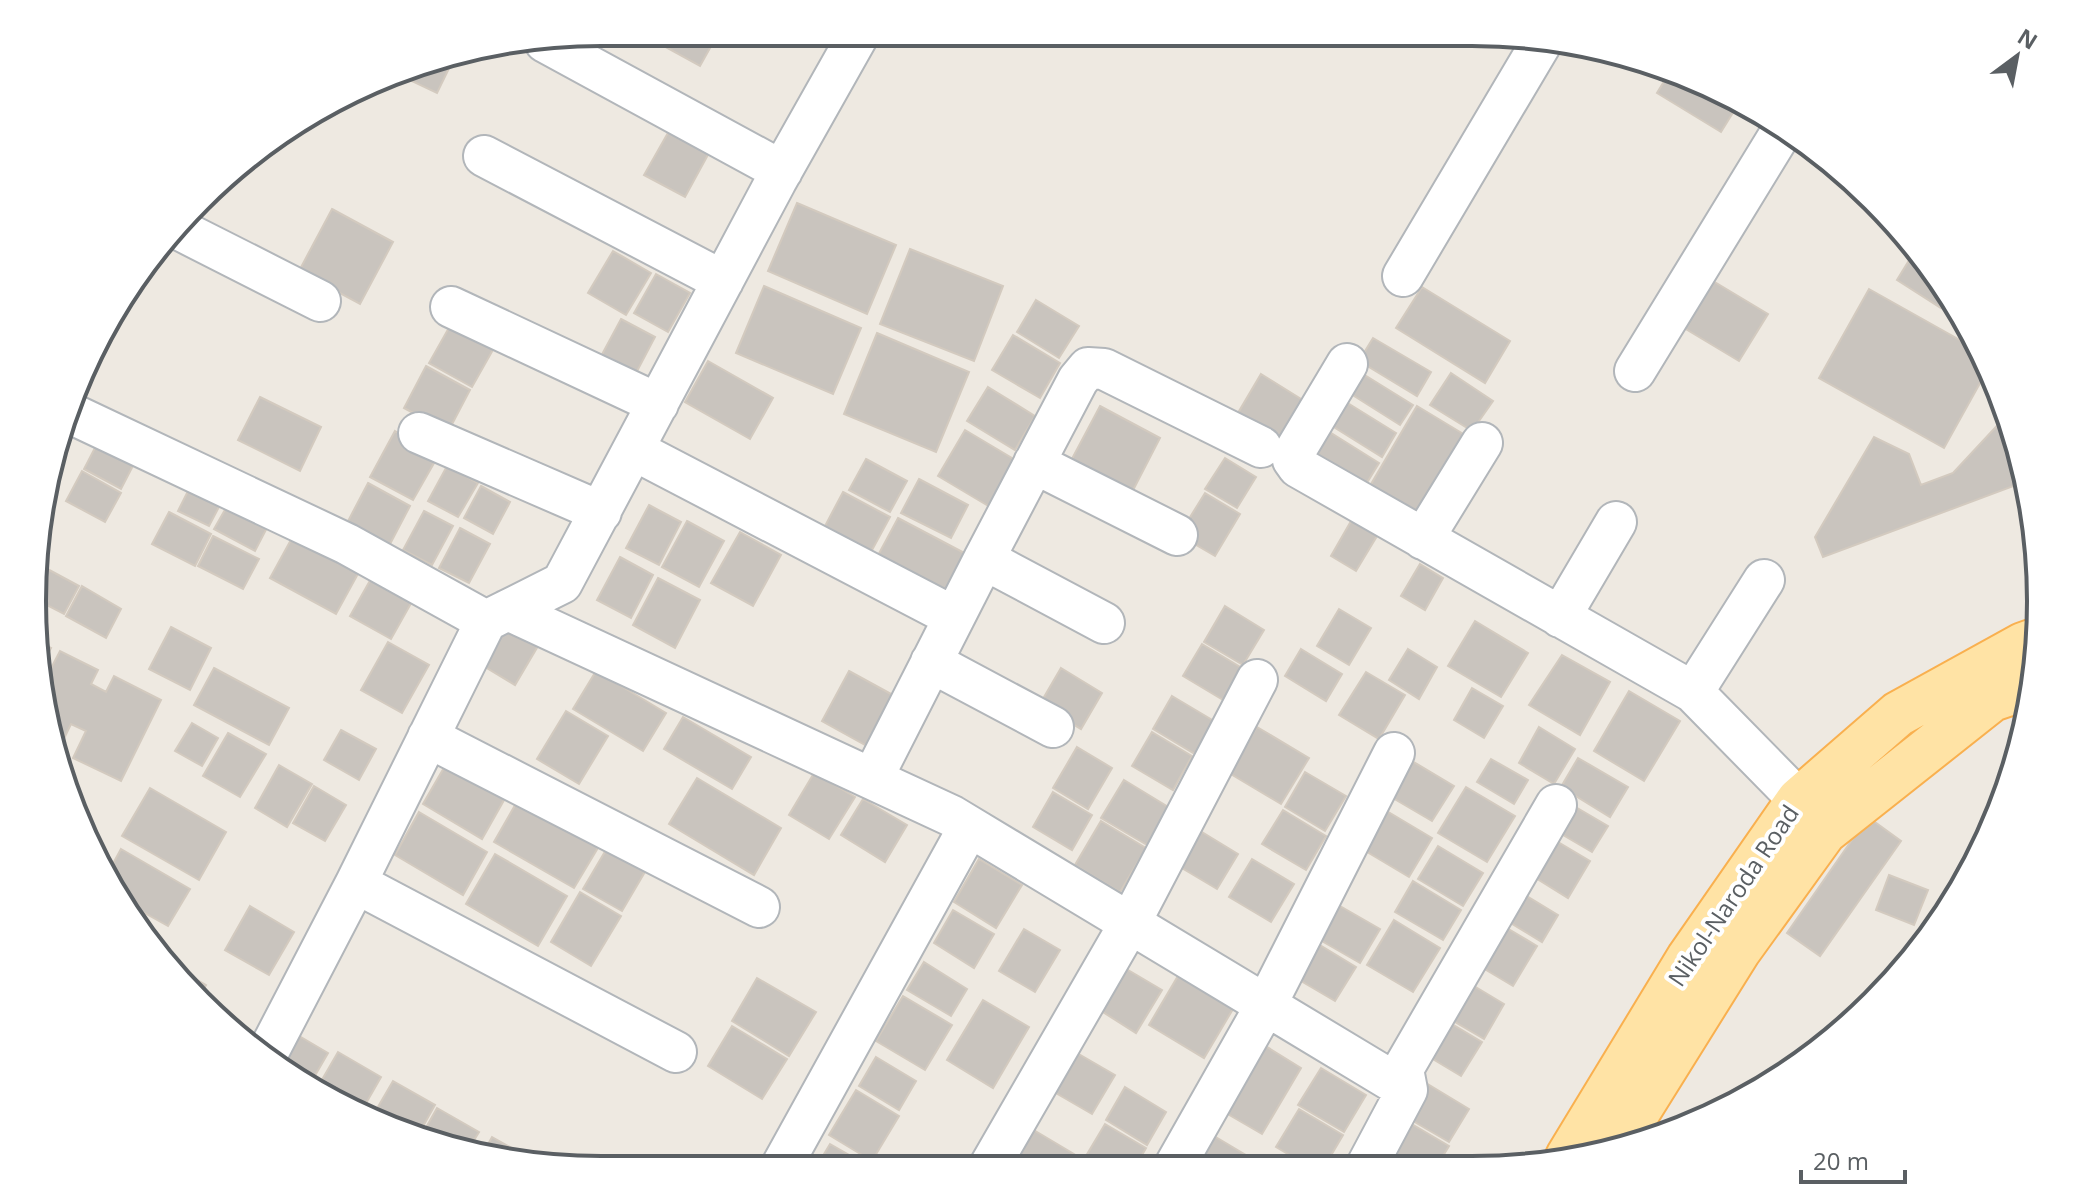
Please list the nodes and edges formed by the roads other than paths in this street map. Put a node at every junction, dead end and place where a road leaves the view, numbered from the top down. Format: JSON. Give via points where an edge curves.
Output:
{"nodes":[{"id":1,"x":840,"y":46,"type":"edge"},
{"id":2,"x":556,"y":48,"type":"edge"},
{"id":3,"x":1537,"y":50,"type":"edge"},
{"id":4,"x":1777,"y":138,"type":"edge"},
{"id":5,"x":484,"y":156,"type":"dead end"},
{"id":6,"x":782,"y":171,"type":"junction"},
{"id":7,"x":186,"y":233,"type":"edge"},
{"id":8,"x":1403,"y":276,"type":"dead end"},
{"id":9,"x":723,"y":281,"type":"junction"},
{"id":10,"x":320,"y":301,"type":"dead end"},
{"id":11,"x":451,"y":307,"type":"dead end"},
{"id":12,"x":1347,"y":364,"type":"dead end"},
{"id":13,"x":1635,"y":371,"type":"dead end"},
{"id":14,"x":658,"y":404,"type":"junction"},
{"id":15,"x":77,"y":417,"type":"edge"},
{"id":16,"x":419,"y":433,"type":"dead end"},
{"id":17,"x":1482,"y":443,"type":"dead end"},
{"id":18,"x":1261,"y":447,"type":"dead end"},
{"id":19,"x":634,"y":450,"type":"junction"},
{"id":20,"x":1034,"y":463,"type":"junction"},
{"id":21,"x":601,"y":512,"type":"junction"},
{"id":22,"x":1616,"y":522,"type":"dead end"},
{"id":23,"x":1177,"y":535,"type":"dead end"},
{"id":24,"x":1423,"y":539,"type":"junction"},
{"id":25,"x":984,"y":559,"type":"junction"},
{"id":26,"x":1764,"y":580,"type":"dead end"},
{"id":27,"x":497,"y":616,"type":"junction"},
{"id":28,"x":954,"y":617,"type":"junction"},
{"id":29,"x":1560,"y":617,"type":"junction"},
{"id":30,"x":1104,"y":623,"type":"dead end"},
{"id":31,"x":2025,"y":644,"type":"edge"},
{"id":32,"x":931,"y":662,"type":"junction"},
{"id":33,"x":1257,"y":680,"type":"dead end"},
{"id":34,"x":2019,"y":690,"type":"edge"},
{"id":35,"x":1693,"y":692,"type":"junction"},
{"id":36,"x":1053,"y":727,"type":"dead end"},
{"id":37,"x":428,"y":737,"type":"junction"},
{"id":38,"x":1394,"y":753,"type":"dead end"},
{"id":39,"x":872,"y":779,"type":"junction"},
{"id":40,"x":1799,"y":800,"type":"junction"},
{"id":41,"x":1556,"y":805,"type":"dead end"},
{"id":42,"x":969,"y":827,"type":"junction"},
{"id":43,"x":356,"y":883,"type":"junction"},
{"id":44,"x":759,"y":907,"type":"dead end"},
{"id":45,"x":1130,"y":923,"type":"junction"},
{"id":46,"x":1266,"y":1005,"type":"junction"},
{"id":47,"x":271,"y":1047,"type":"edge"},
{"id":48,"x":676,"y":1052,"type":"dead end"},
{"id":49,"x":1407,"y":1090,"type":"junction"},
{"id":50,"x":1623,"y":1135,"type":"edge"},
{"id":51,"x":1575,"y":1146,"type":"edge"},
{"id":52,"x":787,"y":1156,"type":"edge"},
{"id":53,"x":996,"y":1156,"type":"edge"},
{"id":54,"x":1180,"y":1156,"type":"edge"},
{"id":55,"x":1372,"y":1156,"type":"edge"}],
"edges":[{"from":1,"to":6,"type":"street"},
{"from":2,"to":6,"type":"street"},
{"from":3,"to":8,"type":"street"},
{"from":4,"to":13,"type":"street"},
{"from":5,"to":9,"type":"street"},
{"from":6,"to":9,"type":"street"},
{"from":7,"to":10,"type":"street"},
{"from":9,"to":14,"type":"street"},
{"from":11,"to":14,"type":"street"},
{"from":12,"to":24,"type":"street","via":[[1293,460]]},
{"from":14,"to":19,"type":"street"},
{"from":15,"to":27,"type":"street"},
{"from":16,"to":21,"type":"street"},
{"from":17,"to":24,"type":"street"},
{"from":18,"to":20,"type":"street","via":[[1104,369],[1088,368]]},
{"from":19,"to":21,"type":"street"},
{"from":19,"to":28,"type":"street"},
{"from":20,"to":23,"type":"street"},
{"from":20,"to":25,"type":"street"},
{"from":21,"to":27,"type":"street","via":[[562,583]]},
{"from":22,"to":29,"type":"street"},
{"from":24,"to":29,"type":"street"},
{"from":25,"to":28,"type":"street"},
{"from":25,"to":30,"type":"street"},
{"from":26,"to":35,"type":"street"},
{"from":27,"to":37,"type":"street"},
{"from":27,"to":39,"type":"street"},
{"from":28,"to":32,"type":"street"},
{"from":29,"to":35,"type":"street"},
{"from":31,"to":40,"type":"main road","name":"Nikol-Naroda Road","via":[[1898,714]]},
{"from":32,"to":36,"type":"street"},
{"from":32,"to":39,"type":"street"},
{"from":33,"to":45,"type":"street"},
{"from":34,"to":50,"type":"main road","via":[[1992,699],[1824,832],[1738,951]]},
{"from":35,"to":40,"type":"street"},
{"from":37,"to":43,"type":"street"},
{"from":37,"to":44,"type":"street"},
{"from":38,"to":46,"type":"street"},
{"from":39,"to":42,"type":"street"},
{"from":40,"to":51,"type":"main road","name":"Nikol-Naroda Road","via":[[1689,958]]},
{"from":41,"to":49,"type":"street","via":[[1403,1069]]},
{"from":42,"to":45,"type":"street"},
{"from":42,"to":52,"type":"street"},
{"from":43,"to":47,"type":"street"},
{"from":43,"to":48,"type":"street"},
{"from":45,"to":46,"type":"street"},
{"from":45,"to":53,"type":"street"},
{"from":46,"to":49,"type":"street"},
{"from":46,"to":54,"type":"street"},
{"from":49,"to":55,"type":"street"}]}
